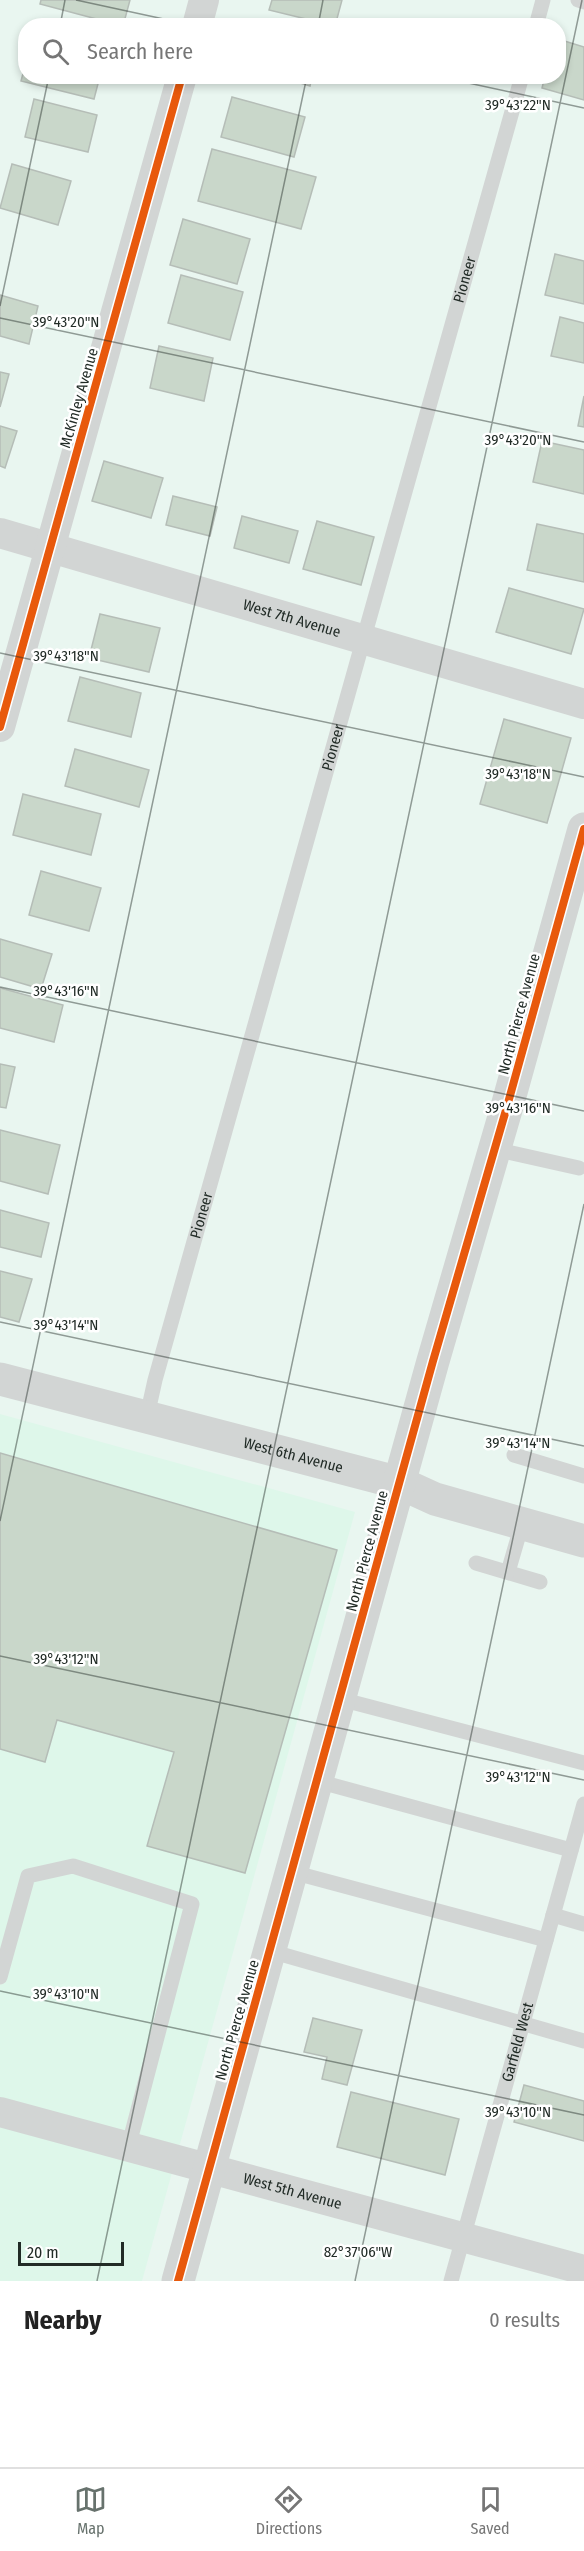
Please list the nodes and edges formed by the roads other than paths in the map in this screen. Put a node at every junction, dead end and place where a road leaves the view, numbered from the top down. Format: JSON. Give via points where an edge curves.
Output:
{"nodes":[{"id":1,"x":204,"y":0,"type":"edge"},
{"id":2,"x":543,"y":0,"type":"edge"},
{"id":3,"x":578,"y":0,"type":"edge"},
{"id":4,"x":584,"y":2,"type":"edge"},
{"id":5,"x":198,"y":18,"type":"edge"},
{"id":6,"x":538,"y":18,"type":"edge"},
{"id":7,"x":180,"y":84,"type":"edge"},
{"id":8,"x":520,"y":84,"type":"edge"},
{"id":9,"x":0,"y":533,"type":"edge"},
{"id":10,"x":51,"y":548,"type":"junction"},
{"id":11,"x":365,"y":639,"type":"junction"},
{"id":12,"x":584,"y":704,"type":"edge"},
{"id":13,"x":0,"y":727,"type":"edge"},
{"id":14,"x":584,"y":830,"type":"edge"},
{"id":15,"x":494,"y":1149,"type":"junction"},
{"id":16,"x":579,"y":1168,"type":"dead end"},
{"id":17,"x":0,"y":1379,"type":"edge"},
{"id":18,"x":147,"y":1416,"type":"junction"},
{"id":19,"x":514,"y":1455,"type":"dead end"},
{"id":20,"x":584,"y":1476,"type":"edge"},
{"id":21,"x":400,"y":1483,"type":"junction"},
{"id":22,"x":522,"y":1524,"type":"junction"},
{"id":23,"x":584,"y":1541,"type":"edge"},
{"id":24,"x":476,"y":1563,"type":"dead end"},
{"id":25,"x":508,"y":1572,"type":"junction"},
{"id":26,"x":540,"y":1582,"type":"dead end"},
{"id":27,"x":340,"y":1699,"type":"junction"},
{"id":28,"x":584,"y":1763,"type":"edge"},
{"id":29,"x":317,"y":1781,"type":"junction"},
{"id":30,"x":584,"y":1804,"type":"edge"},
{"id":31,"x":571,"y":1850,"type":"junction"},
{"id":32,"x":292,"y":1872,"type":"junction"},
{"id":33,"x":553,"y":1915,"type":"junction"},
{"id":34,"x":584,"y":1924,"type":"edge"},
{"id":35,"x":546,"y":1940,"type":"junction"},
{"id":36,"x":270,"y":1951,"type":"junction"},
{"id":37,"x":0,"y":1977,"type":"edge"},
{"id":38,"x":523,"y":2025,"type":"junction"},
{"id":39,"x":584,"y":2041,"type":"edge"},
{"id":40,"x":0,"y":2112,"type":"edge"},
{"id":41,"x":128,"y":2148,"type":"junction"},
{"id":42,"x":210,"y":2170,"type":"junction"},
{"id":43,"x":463,"y":2237,"type":"junction"},
{"id":44,"x":584,"y":2270,"type":"edge"},
{"id":45,"x":178,"y":2281,"type":"edge"},
{"id":46,"x":451,"y":2281,"type":"edge"}],
"edges":[{"from":1,"to":5,"type":"street"},
{"from":2,"to":6,"type":"lane"},
{"from":3,"to":4,"type":"lane"},
{"from":7,"to":10,"type":"street","name":"McKinley Avenue"},
{"from":8,"to":11,"type":"lane","name":"Pioneer"},
{"from":9,"to":10,"type":"street","name":"West 7th Avenue"},
{"from":10,"to":11,"type":"street","name":"West 7th Avenue"},
{"from":10,"to":13,"type":"street","name":"McKinley Avenue"},
{"from":11,"to":12,"type":"street","name":"West 7th Avenue"},
{"from":11,"to":18,"type":"lane","name":"Pioneer"},
{"from":14,"to":15,"type":"street","name":"North Pierce Avenue"},
{"from":15,"to":16,"type":"lane"},
{"from":15,"to":21,"type":"street","name":"North Pierce Avenue"},
{"from":17,"to":18,"type":"street","name":"West 6th Avenue"},
{"from":18,"to":21,"type":"street","name":"West 6th Avenue"},
{"from":19,"to":20,"type":"lane"},
{"from":21,"to":22,"type":"street","name":"West 6th Avenue","via":[[435,1499]]},
{"from":21,"to":27,"type":"street","name":"North Pierce Avenue"},
{"from":22,"to":23,"type":"street","name":"West 6th Avenue"},
{"from":22,"to":25,"type":"lane"},
{"from":24,"to":25,"type":"lane"},
{"from":25,"to":26,"type":"lane"},
{"from":27,"to":28,"type":"lane"},
{"from":27,"to":29,"type":"street","name":"North Pierce Avenue"},
{"from":29,"to":31,"type":"lane"},
{"from":29,"to":32,"type":"street","name":"North Pierce Avenue"},
{"from":30,"to":31,"type":"lane","name":"Garfield West"},
{"from":31,"to":33,"type":"lane","name":"Garfield West"},
{"from":32,"to":35,"type":"lane"},
{"from":32,"to":36,"type":"street","name":"North Pierce Avenue"},
{"from":33,"to":34,"type":"lane"},
{"from":33,"to":35,"type":"lane","name":"Garfield West"},
{"from":35,"to":38,"type":"lane","name":"Garfield West"},
{"from":36,"to":38,"type":"lane"},
{"from":36,"to":42,"type":"street","name":"North Pierce Avenue"},
{"from":37,"to":41,"type":"lane","via":[[28,1876],[74,1866],[192,1904]]},
{"from":38,"to":39,"type":"lane"},
{"from":38,"to":43,"type":"lane","name":"Garfield West"},
{"from":40,"to":41,"type":"street","name":"West 5th Avenue"},
{"from":41,"to":42,"type":"street","name":"West 5th Avenue"},
{"from":42,"to":43,"type":"street","name":"West 5th Avenue"},
{"from":42,"to":45,"type":"street","name":"North Pierce Avenue"},
{"from":43,"to":44,"type":"street","name":"West 5th Avenue"},
{"from":43,"to":46,"type":"lane","name":"Garfield West"}]}
